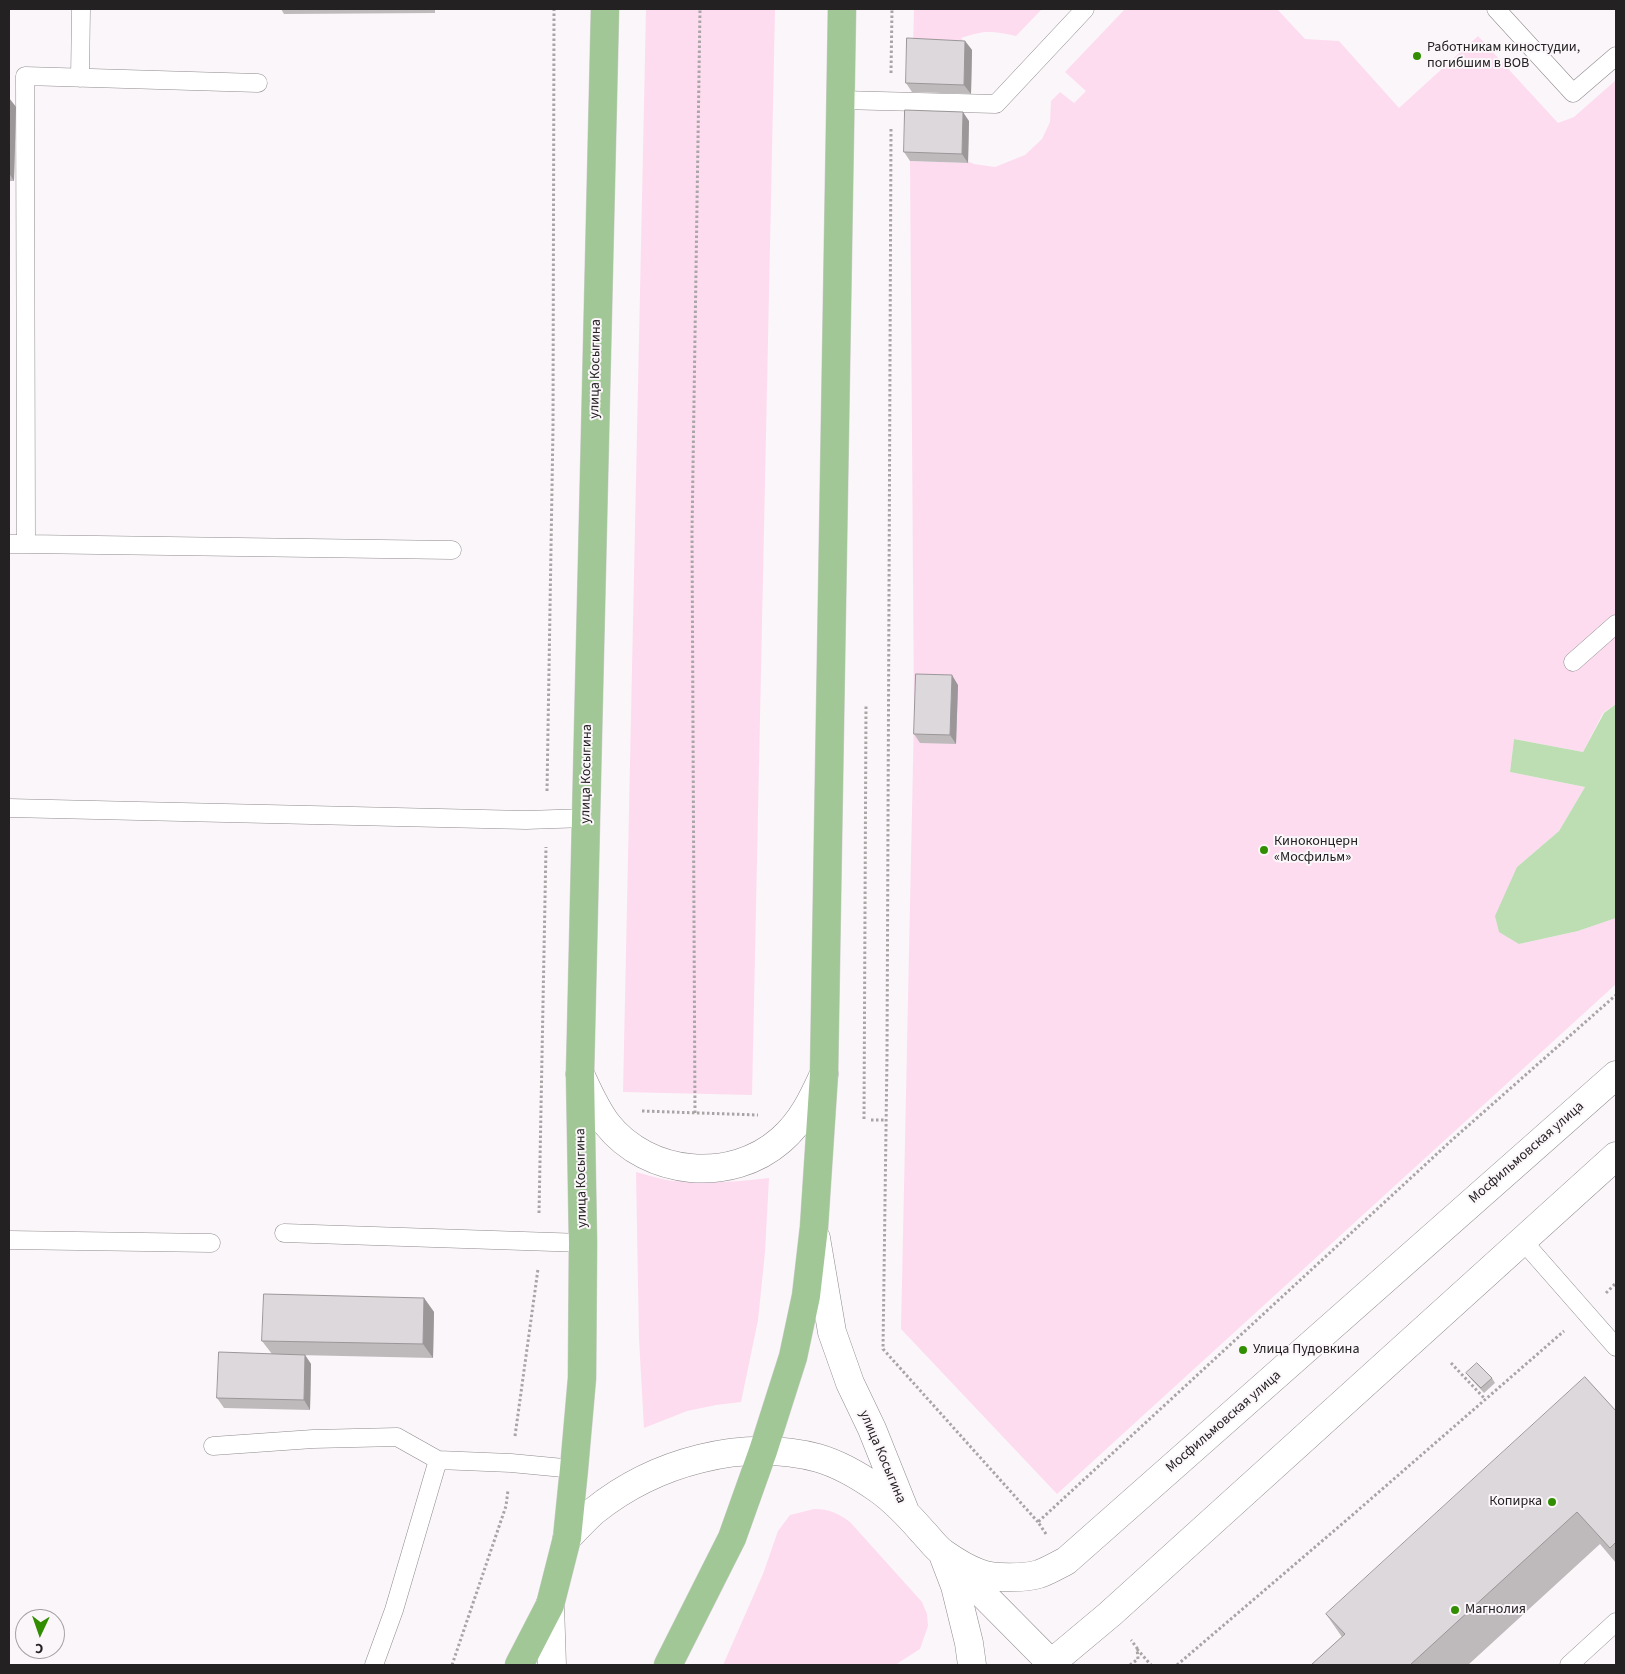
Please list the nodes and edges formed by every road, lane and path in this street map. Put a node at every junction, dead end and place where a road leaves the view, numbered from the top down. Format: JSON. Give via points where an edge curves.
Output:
{"nodes":[{"id":1,"x":81,"y":9,"type":"edge"},
{"id":2,"x":605,"y":9,"type":"edge"},
{"id":3,"x":700,"y":9,"type":"edge"},
{"id":4,"x":842,"y":9,"type":"edge"},
{"id":5,"x":892,"y":9,"type":"edge"},
{"id":6,"x":1085,"y":9,"type":"edge"},
{"id":7,"x":1496,"y":9,"type":"edge"},
{"id":8,"x":1616,"y":56,"type":"edge"},
{"id":9,"x":17,"y":76,"type":"edge"},
{"id":10,"x":80,"y":78,"type":"junction"},
{"id":11,"x":258,"y":83,"type":"dead end"},
{"id":12,"x":841,"y":100,"type":"junction"},
{"id":13,"x":891,"y":102,"type":"junction"},
{"id":14,"x":17,"y":544,"type":"edge"},
{"id":15,"x":452,"y":550,"type":"dead end"},
{"id":16,"x":1616,"y":624,"type":"edge"},
{"id":17,"x":1573,"y":662,"type":"dead end"},
{"id":18,"x":9,"y":808,"type":"edge"},
{"id":19,"x":586,"y":818,"type":"junction"},
{"id":20,"x":1616,"y":995,"type":"edge"},
{"id":21,"x":580,"y":1074,"type":"junction"},
{"id":22,"x":824,"y":1074,"type":"junction"},
{"id":23,"x":1616,"y":1075,"type":"edge"},
{"id":24,"x":641,"y":1111,"type":"dead end"},
{"id":25,"x":695,"y":1113,"type":"junction"},
{"id":26,"x":764,"y":1116,"type":"dead end"},
{"id":27,"x":871,"y":1120,"type":"dead end"},
{"id":28,"x":886,"y":1120,"type":"junction"},
{"id":29,"x":1616,"y":1156,"type":"edge"},
{"id":30,"x":814,"y":1227,"type":"junction"},
{"id":31,"x":284,"y":1233,"type":"dead end"},
{"id":32,"x":9,"y":1240,"type":"edge"},
{"id":33,"x":1522,"y":1240,"type":"junction"},
{"id":34,"x":211,"y":1243,"type":"dead end"},
{"id":35,"x":582,"y":1243,"type":"junction"},
{"id":36,"x":1616,"y":1284,"type":"edge"},
{"id":37,"x":1586,"y":1312,"type":"junction"},
{"id":38,"x":1616,"y":1347,"type":"edge"},
{"id":39,"x":1451,"y":1363,"type":"dead end"},
{"id":40,"x":1485,"y":1399,"type":"junction"},
{"id":41,"x":213,"y":1446,"type":"dead end"},
{"id":42,"x":763,"y":1451,"type":"junction"},
{"id":43,"x":438,"y":1460,"type":"junction"},
{"id":44,"x":574,"y":1469,"type":"junction"},
{"id":45,"x":906,"y":1513,"type":"junction"},
{"id":46,"x":1038,"y":1522,"type":"junction"},
{"id":47,"x":567,"y":1538,"type":"junction"},
{"id":48,"x":942,"y":1552,"type":"junction"},
{"id":49,"x":1066,"y":1561,"type":"junction"},
{"id":50,"x":550,"y":1604,"type":"junction"},
{"id":51,"x":1110,"y":1614,"type":"junction"},
{"id":52,"x":1616,"y":1622,"type":"edge"},
{"id":53,"x":1137,"y":1648,"type":"junction"},
{"id":54,"x":374,"y":1665,"type":"edge"},
{"id":55,"x":519,"y":1665,"type":"edge"},
{"id":56,"x":552,"y":1665,"type":"edge"},
{"id":57,"x":668,"y":1665,"type":"edge"},
{"id":58,"x":972,"y":1665,"type":"edge"},
{"id":59,"x":1051,"y":1665,"type":"edge"},
{"id":60,"x":1130,"y":1665,"type":"edge"},
{"id":61,"x":1151,"y":1665,"type":"edge"},
{"id":62,"x":1177,"y":1665,"type":"edge"},
{"id":63,"x":1569,"y":1665,"type":"edge"}],
"edges":[{"from":1,"to":10,"type":"lane"},
{"from":2,"to":19,"type":"main road","name":"улица Косыгина"},
{"from":3,"to":25,"type":"path","via":[[692,533]]},
{"from":4,"to":12,"type":"main road"},
{"from":5,"to":13,"type":"path"},
{"from":6,"to":13,"type":"lane","via":[[996,104]]},
{"from":7,"to":8,"type":"lane","via":[[1573,93]]},
{"from":9,"to":10,"type":"lane"},
{"from":9,"to":14,"type":"lane"},
{"from":10,"to":11,"type":"lane"},
{"from":12,"to":13,"type":"lane"},
{"from":12,"to":22,"type":"main road"},
{"from":13,"to":28,"type":"path"},
{"from":14,"to":15,"type":"lane"},
{"from":16,"to":17,"type":"lane"},
{"from":18,"to":19,"type":"lane","via":[[526,820]]},
{"from":19,"to":21,"type":"main road","name":"улица Косыгина"},
{"from":20,"to":46,"type":"path","via":[[1452,1140]]},
{"from":21,"to":22,"type":"main road","via":[[596,1108],[623,1140],[660,1162],[702,1169],[744,1162],[780,1141],[808,1108]]},
{"from":21,"to":35,"type":"main road","name":"улица Косыгина"},
{"from":22,"to":30,"type":"main road"},
{"from":23,"to":49,"type":"main road","name":"Мосфильмовская улица"},
{"from":24,"to":25,"type":"path"},
{"from":25,"to":26,"type":"path"},
{"from":27,"to":28,"type":"path"},
{"from":28,"to":46,"type":"path","via":[[883,1349]]},
{"from":29,"to":33,"type":"main road"},
{"from":30,"to":42,"type":"main road","via":[[806,1296],[793,1357]]},
{"from":30,"to":45,"type":"main road","name":"улица Косыгина","via":[[832,1332],[850,1383]]},
{"from":31,"to":35,"type":"lane"},
{"from":32,"to":34,"type":"lane"},
{"from":33,"to":37,"type":"lane"},
{"from":33,"to":51,"type":"main road"},
{"from":35,"to":44,"type":"main road","name":"улица Косыгина","via":[[582,1378]]},
{"from":36,"to":37,"type":"path"},
{"from":37,"to":38,"type":"lane"},
{"from":37,"to":40,"type":"path"},
{"from":39,"to":40,"type":"path"},
{"from":40,"to":62,"type":"path"},
{"from":41,"to":43,"type":"lane","via":[[397,1437]]},
{"from":42,"to":45,"type":"main road","name":"улица Косыгина","via":[[820,1459],[846,1470],[878,1489]]},
{"from":42,"to":47,"type":"main road","name":"улица Косыгина","via":[[701,1459],[657,1473],[594,1511]]},
{"from":42,"to":57,"type":"main road","via":[[732,1538]]},
{"from":43,"to":44,"type":"lane"},
{"from":43,"to":54,"type":"lane","via":[[394,1610]]},
{"from":44,"to":47,"type":"main road","name":"улица Косыгина"},
{"from":45,"to":48,"type":"main road","name":"улица Косыгина"},
{"from":46,"to":49,"type":"path"},
{"from":47,"to":50,"type":"main road","name":"улица Косыгина"},
{"from":48,"to":49,"type":"main road","name":"Мосфильмовская улица","via":[[980,1574],[1011,1578],[1039,1574]]},
{"from":48,"to":58,"type":"main road","via":[[955,1586]]},
{"from":48,"to":59,"type":"main road","name":"улица Косыгина"},
{"from":50,"to":55,"type":"main road","name":"улица Косыгина"},
{"from":50,"to":56,"type":"main road","name":"улица Косыгина"},
{"from":51,"to":53,"type":"path"},
{"from":51,"to":59,"type":"main road"},
{"from":52,"to":63,"type":"lane"},
{"from":53,"to":60,"type":"path","via":[[1138,1659]]},
{"from":53,"to":61,"type":"path"}]}
